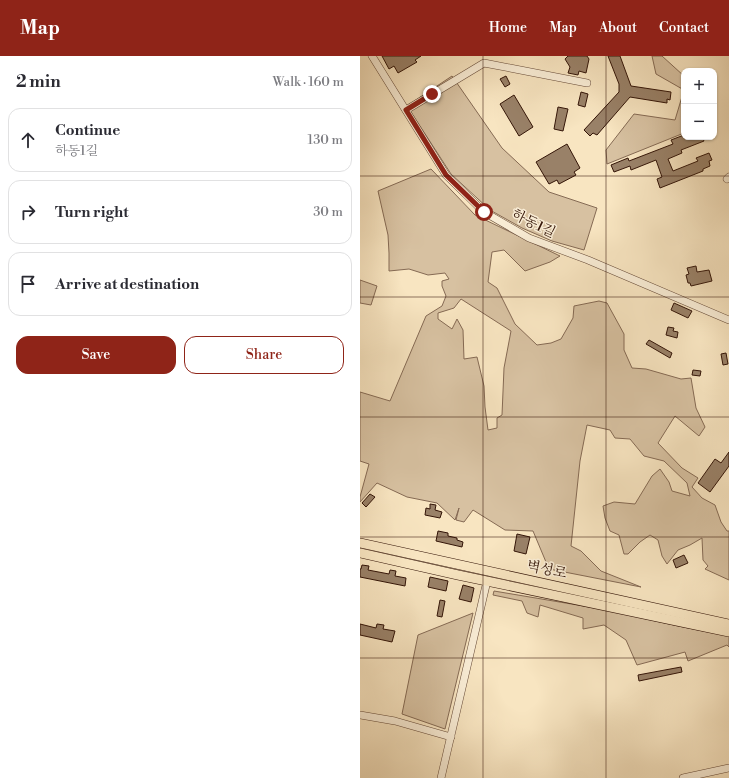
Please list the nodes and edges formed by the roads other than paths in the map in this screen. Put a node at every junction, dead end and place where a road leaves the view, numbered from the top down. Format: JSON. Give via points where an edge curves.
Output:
{"nodes":[{"id":1,"x":372,"y":56,"type":"edge"},
{"id":2,"x":488,"y":56,"type":"edge"},
{"id":3,"x":484,"y":63,"type":"junction"},
{"id":4,"x":587,"y":84,"type":"dead end"},
{"id":5,"x":406,"y":110,"type":"junction"},
{"id":6,"x":729,"y":320,"type":"edge"},
{"id":7,"x":360,"y":543,"type":"edge"},
{"id":8,"x":360,"y":553,"type":"edge"},
{"id":9,"x":487,"y":581,"type":"junction"},
{"id":10,"x":729,"y":624,"type":"edge"},
{"id":11,"x":729,"y":632,"type":"edge"},
{"id":12,"x":360,"y":715,"type":"edge"},
{"id":13,"x":451,"y":737,"type":"junction"},
{"id":14,"x":729,"y":768,"type":"edge"},
{"id":15,"x":442,"y":778,"type":"edge"},
{"id":16,"x":683,"y":778,"type":"edge"}],
"edges":[{"from":1,"to":5,"type":"street","name":"하동1길"},
{"from":2,"to":3,"type":"street"},
{"from":3,"to":4,"type":"street"},
{"from":3,"to":5,"type":"street"},
{"from":5,"to":6,"type":"street","name":"하동1길","via":[[446,175],[484,212],[529,238],[588,260]]},
{"from":7,"to":10,"type":"main road","name":"벽성로"},
{"from":8,"to":9,"type":"main road","name":"벽성로"},
{"from":9,"to":11,"type":"main road","name":"벽성로"},
{"from":9,"to":13,"type":"street"},
{"from":12,"to":13,"type":"street","via":[[395,721]]},
{"from":13,"to":15,"type":"street"},
{"from":14,"to":16,"type":"street"}]}
